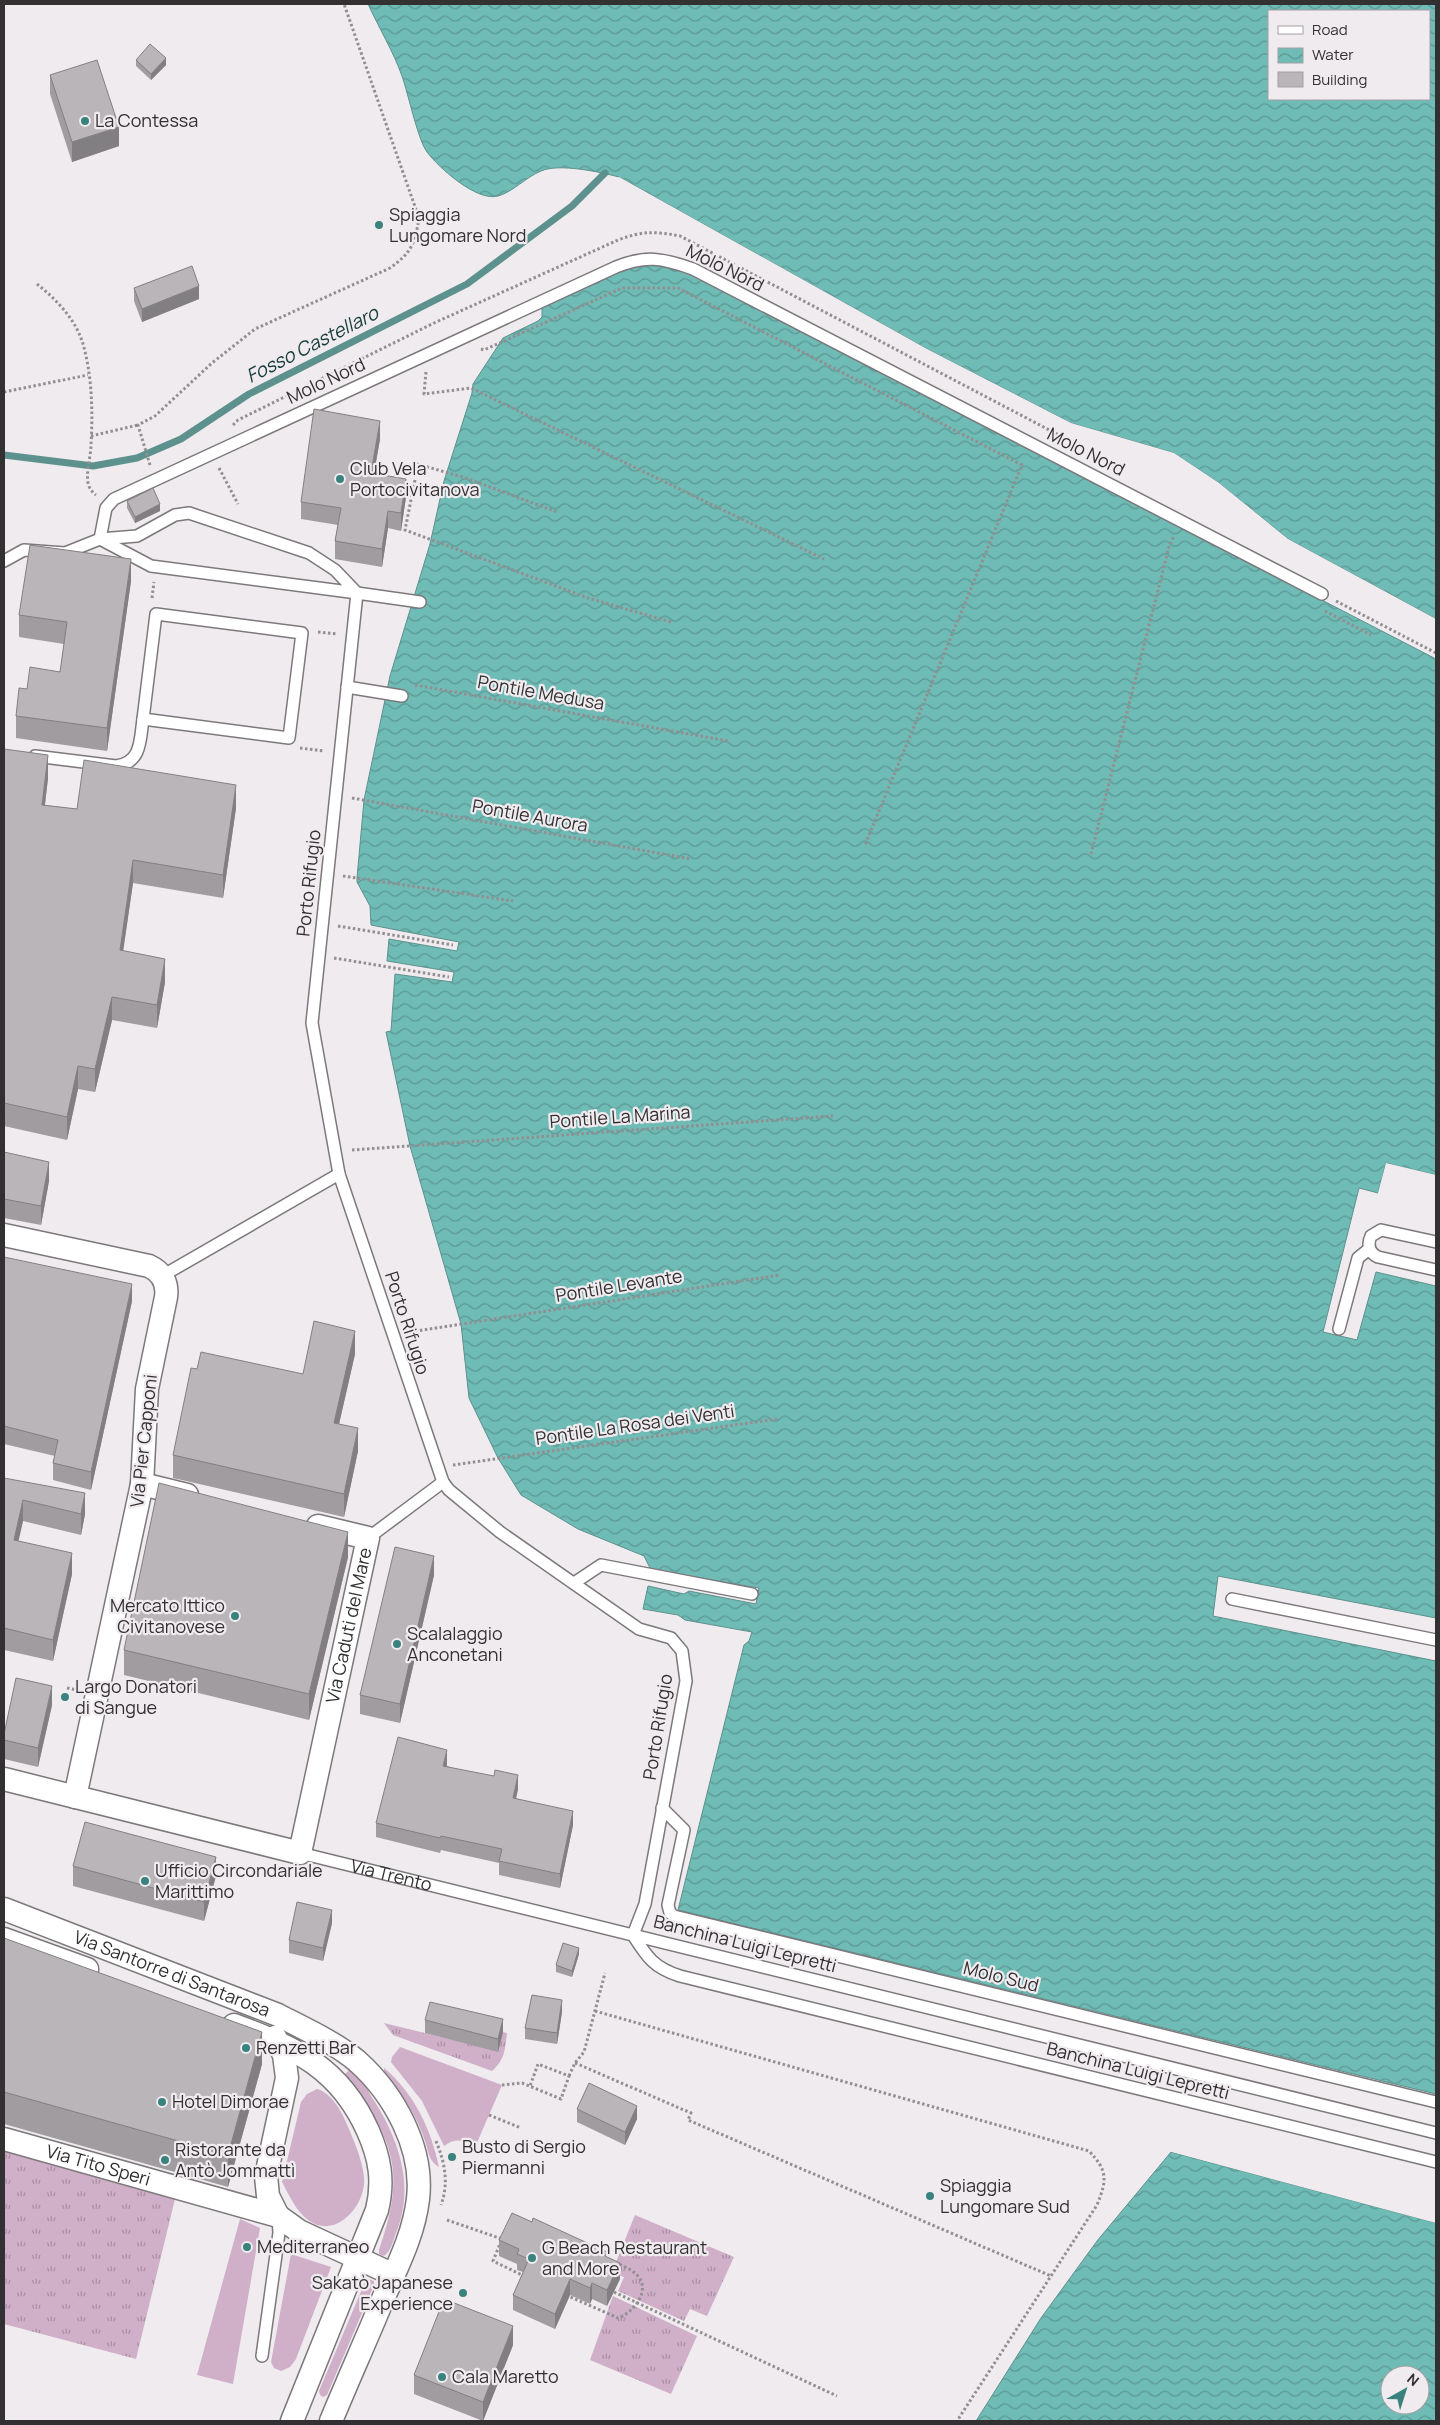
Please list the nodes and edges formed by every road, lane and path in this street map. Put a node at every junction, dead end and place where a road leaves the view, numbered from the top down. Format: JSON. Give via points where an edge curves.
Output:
{"nodes":[{"id":1,"x":344,"y":4,"type":"edge"},
{"id":2,"x":37,"y":284,"type":"dead end"},
{"id":3,"x":478,"y":348,"type":"dead end"},
{"id":4,"x":426,"y":368,"type":"dead end"},
{"id":5,"x":88,"y":375,"type":"junction"},
{"id":6,"x":4,"y":392,"type":"edge"},
{"id":7,"x":138,"y":425,"type":"junction"},
{"id":8,"x":91,"y":436,"type":"junction"},
{"id":9,"x":227,"y":447,"type":"junction"},
{"id":10,"x":417,"y":464,"type":"dead end"},
{"id":11,"x":219,"y":468,"type":"dead end"},
{"id":12,"x":152,"y":470,"type":"dead end"},
{"id":13,"x":1085,"y":471,"type":"junction"},
{"id":14,"x":415,"y":480,"type":"dead end"},
{"id":15,"x":88,"y":481,"type":"dead end"},
{"id":16,"x":238,"y":504,"type":"dead end"},
{"id":17,"x":557,"y":512,"type":"dead end"},
{"id":18,"x":1177,"y":530,"type":"dead end"},
{"id":19,"x":100,"y":539,"type":"junction"},
{"id":20,"x":824,"y":559,"type":"dead end"},
{"id":21,"x":4,"y":561,"type":"edge"},
{"id":22,"x":156,"y":567,"type":"junction"},
{"id":23,"x":357,"y":593,"type":"junction"},
{"id":24,"x":1322,"y":594,"type":"joint"},
{"id":25,"x":420,"y":602,"type":"dead end"},
{"id":26,"x":156,"y":614,"type":"junction"},
{"id":27,"x":671,"y":622,"type":"dead end"},
{"id":28,"x":302,"y":633,"type":"junction"},
{"id":29,"x":352,"y":635,"type":"junction"},
{"id":30,"x":1436,"y":653,"type":"edge"},
{"id":31,"x":407,"y":684,"type":"dead end"},
{"id":32,"x":347,"y":687,"type":"junction"},
{"id":33,"x":402,"y":696,"type":"dead end"},
{"id":34,"x":143,"y":719,"type":"junction"},
{"id":35,"x":290,"y":738,"type":"junction"},
{"id":36,"x":728,"y":741,"type":"dead end"},
{"id":37,"x":340,"y":753,"type":"junction"},
{"id":38,"x":25,"y":754,"type":"edge"},
{"id":39,"x":364,"y":800,"type":"dead end"},
{"id":40,"x":865,"y":845,"type":"dead end"},
{"id":41,"x":1090,"y":854,"type":"dead end"},
{"id":42,"x":691,"y":859,"type":"dead end"},
{"id":43,"x":357,"y":878,"type":"dead end"},
{"id":44,"x":513,"y":901,"type":"dead end"},
{"id":45,"x":322,"y":923,"type":"junction"},
{"id":46,"x":453,"y":945,"type":"dead end"},
{"id":47,"x":319,"y":956,"type":"junction"},
{"id":48,"x":449,"y":977,"type":"dead end"},
{"id":49,"x":832,"y":1116,"type":"dead end"},
{"id":50,"x":335,"y":1151,"type":"junction"},
{"id":51,"x":339,"y":1174,"type":"junction"},
{"id":52,"x":4,"y":1235,"type":"edge"},
{"id":53,"x":1436,"y":1242,"type":"edge"},
{"id":54,"x":1369,"y":1249,"type":"junction"},
{"id":55,"x":1436,"y":1270,"type":"edge"},
{"id":56,"x":780,"y":1275,"type":"dead end"},
{"id":57,"x":162,"y":1276,"type":"junction"},
{"id":58,"x":1339,"y":1328,"type":"dead end"},
{"id":59,"x":392,"y":1335,"type":"junction"},
{"id":60,"x":777,"y":1419,"type":"dead end"},
{"id":61,"x":437,"y":1468,"type":"junction"},
{"id":62,"x":443,"y":1482,"type":"junction"},
{"id":63,"x":142,"y":1484,"type":"junction"},
{"id":64,"x":207,"y":1500,"type":"edge"},
{"id":65,"x":302,"y":1522,"type":"edge"},
{"id":66,"x":368,"y":1538,"type":"junction"},
{"id":67,"x":574,"y":1583,"type":"junction"},
{"id":68,"x":752,"y":1594,"type":"dead end"},
{"id":69,"x":1232,"y":1599,"type":"dead end"},
{"id":70,"x":1436,"y":1640,"type":"edge"},
{"id":71,"x":4,"y":1780,"type":"edge"},
{"id":72,"x":75,"y":1797,"type":"junction"},
{"id":73,"x":662,"y":1808,"type":"junction"},
{"id":74,"x":300,"y":1853,"type":"junction"},
{"id":75,"x":4,"y":1909,"type":"edge"},
{"id":76,"x":4,"y":1926,"type":"edge"},
{"id":77,"x":633,"y":1935,"type":"junction"},
{"id":78,"x":4,"y":1939,"type":"edge"},
{"id":79,"x":606,"y":1972,"type":"dead end"},
{"id":80,"x":111,"y":1978,"type":"edge"},
{"id":81,"x":595,"y":2011,"type":"junction"},
{"id":82,"x":278,"y":2016,"type":"junction"},
{"id":83,"x":214,"y":2017,"type":"edge"},
{"id":84,"x":279,"y":2043,"type":"junction"},
{"id":85,"x":574,"y":2063,"type":"junction"},
{"id":86,"x":570,"y":2076,"type":"junction"},
{"id":87,"x":502,"y":2085,"type":"dead end"},
{"id":88,"x":530,"y":2086,"type":"junction"},
{"id":89,"x":1436,"y":2102,"type":"edge"},
{"id":90,"x":489,"y":2115,"type":"dead end"},
{"id":91,"x":521,"y":2128,"type":"dead end"},
{"id":92,"x":1436,"y":2133,"type":"edge"},
{"id":93,"x":4,"y":2139,"type":"edge"},
{"id":94,"x":1436,"y":2162,"type":"edge"},
{"id":95,"x":278,"y":2216,"type":"junction"},
{"id":96,"x":447,"y":2220,"type":"dead end"},
{"id":97,"x":505,"y":2233,"type":"edge"},
{"id":98,"x":502,"y":2239,"type":"junction"},
{"id":99,"x":357,"y":2258,"type":"junction"},
{"id":100,"x":607,"y":2259,"type":"edge"},
{"id":101,"x":394,"y":2275,"type":"junction"},
{"id":102,"x":1051,"y":2276,"type":"junction"},
{"id":103,"x":528,"y":2277,"type":"edge"},
{"id":104,"x":614,"y":2292,"type":"edge"},
{"id":105,"x":562,"y":2293,"type":"edge"},
{"id":106,"x":638,"y":2303,"type":"junction"},
{"id":107,"x":262,"y":2356,"type":"dead end"},
{"id":108,"x":838,"y":2396,"type":"dead end"},
{"id":109,"x":292,"y":2421,"type":"edge"},
{"id":110,"x":330,"y":2421,"type":"edge"},
{"id":111,"x":957,"y":2421,"type":"edge"}],
"edges":[{"from":1,"to":7,"type":"path","via":[[419,218],[416,238],[407,255],[390,268],[255,329],[212,363],[155,416]]},
{"from":2,"to":5,"type":"path","via":[[75,326],[83,345]]},
{"from":3,"to":40,"type":"path","via":[[484,350],[622,288],[678,288],[1022,465]]},
{"from":4,"to":20,"type":"path","via":[[424,394],[471,388]]},
{"from":5,"to":6,"type":"path"},
{"from":5,"to":8,"type":"path"},
{"from":7,"to":8,"type":"path"},
{"from":7,"to":12,"type":"path"},
{"from":8,"to":15,"type":"path"},
{"from":9,"to":13,"type":"lane","name":"Molo Nord","via":[[616,267],[650,258],[668,260],[693,269]]},
{"from":9,"to":13,"type":"path","via":[[229,430],[238,420],[434,323],[618,240],[639,232],[659,232],[680,236],[1074,443]]},
{"from":9,"to":19,"type":"lane","name":"Molo Nord","via":[[114,499],[106,508]]},
{"from":10,"to":17,"type":"path","via":[[466,478]]},
{"from":11,"to":16,"type":"path"},
{"from":13,"to":24,"type":"lane","name":"Molo Nord"},
{"from":14,"to":27,"type":"path","via":[[405,530],[591,600]]},
{"from":18,"to":41,"type":"path","via":[[1169,547]]},
{"from":19,"to":21,"type":"lane","via":[[65,553],[24,550]]},
{"from":19,"to":22,"type":"lane"},
{"from":19,"to":23,"type":"lane","via":[[137,536],[175,515],[196,515],[309,553],[335,570]]},
{"from":22,"to":23,"type":"lane"},
{"from":22,"to":26,"type":"path","via":[[150,606]]},
{"from":23,"to":25,"type":"lane"},
{"from":23,"to":29,"type":"lane","name":"Porto Rifugio"},
{"from":24,"to":30,"type":"path"},
{"from":26,"to":28,"type":"lane"},
{"from":26,"to":34,"type":"lane"},
{"from":28,"to":29,"type":"path"},
{"from":28,"to":35,"type":"lane"},
{"from":29,"to":32,"type":"lane","name":"Porto Rifugio"},
{"from":31,"to":36,"type":"path","name":"Pontile Medusa"},
{"from":32,"to":33,"type":"lane"},
{"from":32,"to":37,"type":"lane","name":"Porto Rifugio"},
{"from":34,"to":35,"type":"lane"},
{"from":34,"to":38,"type":"lane","via":[[139,751],[124,766]]},
{"from":35,"to":37,"type":"path","via":[[297,748]]},
{"from":37,"to":45,"type":"lane","name":"Porto Rifugio"},
{"from":39,"to":42,"type":"path","name":"Pontile Aurora"},
{"from":43,"to":44,"type":"path"},
{"from":45,"to":46,"type":"path"},
{"from":45,"to":47,"type":"lane","name":"Porto Rifugio"},
{"from":47,"to":48,"type":"path"},
{"from":47,"to":50,"type":"lane","name":"Porto Rifugio","via":[[312,1023]]},
{"from":49,"to":50,"type":"path","name":"Pontile La Marina"},
{"from":50,"to":51,"type":"lane","name":"Porto Rifugio"},
{"from":51,"to":57,"type":"lane"},
{"from":51,"to":59,"type":"lane","name":"Porto Rifugio"},
{"from":52,"to":57,"type":"street","via":[[149,1266]]},
{"from":53,"to":54,"type":"lane","via":[[1381,1230],[1371,1236]]},
{"from":54,"to":55,"type":"lane","via":[[1378,1257]]},
{"from":54,"to":58,"type":"lane","via":[[1358,1258]]},
{"from":56,"to":59,"type":"path","name":"Pontile Levante"},
{"from":57,"to":63,"type":"street","name":"Via Pier Capponi","via":[[167,1290],[147,1389]]},
{"from":59,"to":61,"type":"lane","name":"Porto Rifugio"},
{"from":60,"to":61,"type":"path","name":"Pontile La Rosa dei Venti"},
{"from":61,"to":62,"type":"lane","name":"Porto Rifugio"},
{"from":62,"to":66,"type":"lane"},
{"from":62,"to":67,"type":"lane","name":"Porto Rifugio","via":[[474,1512]]},
{"from":63,"to":64,"type":"street"},
{"from":63,"to":72,"type":"street","name":"Via Pier Capponi"},
{"from":65,"to":66,"type":"street","name":"Via Caduti del Mare"},
{"from":66,"to":74,"type":"street","name":"Via Caduti del Mare"},
{"from":67,"to":68,"type":"lane","via":[[601,1565]]},
{"from":67,"to":73,"type":"lane","name":"Porto Rifugio","via":[[639,1629],[671,1638],[682,1651],[686,1681]]},
{"from":69,"to":70,"type":"lane"},
{"from":71,"to":72,"type":"street","name":"Via Trento"},
{"from":72,"to":74,"type":"street","name":"Via Trento"},
{"from":73,"to":77,"type":"lane","name":"Porto Rifugio","via":[[645,1904]]},
{"from":73,"to":89,"type":"lane","name":"Molo Sud","via":[[684,1830],[668,1905],[674,1916]]},
{"from":74,"to":77,"type":"lane","name":"Via Trento"},
{"from":75,"to":76,"type":"street"},
{"from":75,"to":82,"type":"street","name":"Via Santorre di Santarosa"},
{"from":77,"to":92,"type":"lane","name":"Banchina Luigi Lepretti"},
{"from":77,"to":94,"type":"lane","name":"Banchina Luigi Lepretti","via":[[648,1958],[662,1970],[680,1976]]},
{"from":78,"to":80,"type":"street","name":"Via Santorre di Santarosa"},
{"from":79,"to":81,"type":"path"},
{"from":81,"to":85,"type":"path","via":[[584,2052]]},
{"from":81,"to":102,"type":"path","via":[[1089,2151],[1102,2164],[1106,2184],[1097,2205]]},
{"from":82,"to":84,"type":"street","via":[[273,2027]]},
{"from":82,"to":101,"type":"street","name":"Via Santorre di Santarosa","via":[[337,2047],[362,2066],[387,2095],[404,2125],[417,2164],[418,2198],[409,2236]]},
{"from":83,"to":84,"type":"street","name":"Via Santorre di Santarosa"},
{"from":84,"to":95,"type":"street","via":[[287,2078],[266,2176],[268,2196]]},
{"from":84,"to":99,"type":"street","name":"Via Santorre di Santarosa","via":[[340,2084],[370,2136],[381,2172],[381,2188],[377,2210]]},
{"from":85,"to":86,"type":"path"},
{"from":85,"to":102,"type":"path","via":[[691,2113],[688,2120]]},
{"from":86,"to":88,"type":"path","via":[[561,2098]]},
{"from":86,"to":88,"type":"path","via":[[538,2064]]},
{"from":87,"to":88,"type":"path","via":[[522,2083]]},
{"from":90,"to":91,"type":"path"},
{"from":93,"to":95,"type":"street","name":"Via Tito Speri"},
{"from":95,"to":99,"type":"street","name":"Via Tito Speri","via":[[299,2231]]},
{"from":95,"to":107,"type":"lane","via":[[280,2233]]},
{"from":96,"to":98,"type":"path"},
{"from":97,"to":98,"type":"path"},
{"from":98,"to":103,"type":"path","via":[[493,2262]]},
{"from":99,"to":101,"type":"street","name":"Via Tito Speri"},
{"from":99,"to":109,"type":"street","name":"Via Santorre di Santarosa"},
{"from":100,"to":106,"type":"path","via":[[638,2276],[641,2292]]},
{"from":101,"to":110,"type":"street","name":"Via Santorre di Santarosa"},
{"from":102,"to":111,"type":"path"},
{"from":104,"to":106,"type":"path"},
{"from":105,"to":106,"type":"path","via":[[618,2318],[632,2312]]},
{"from":106,"to":108,"type":"path"}]}
